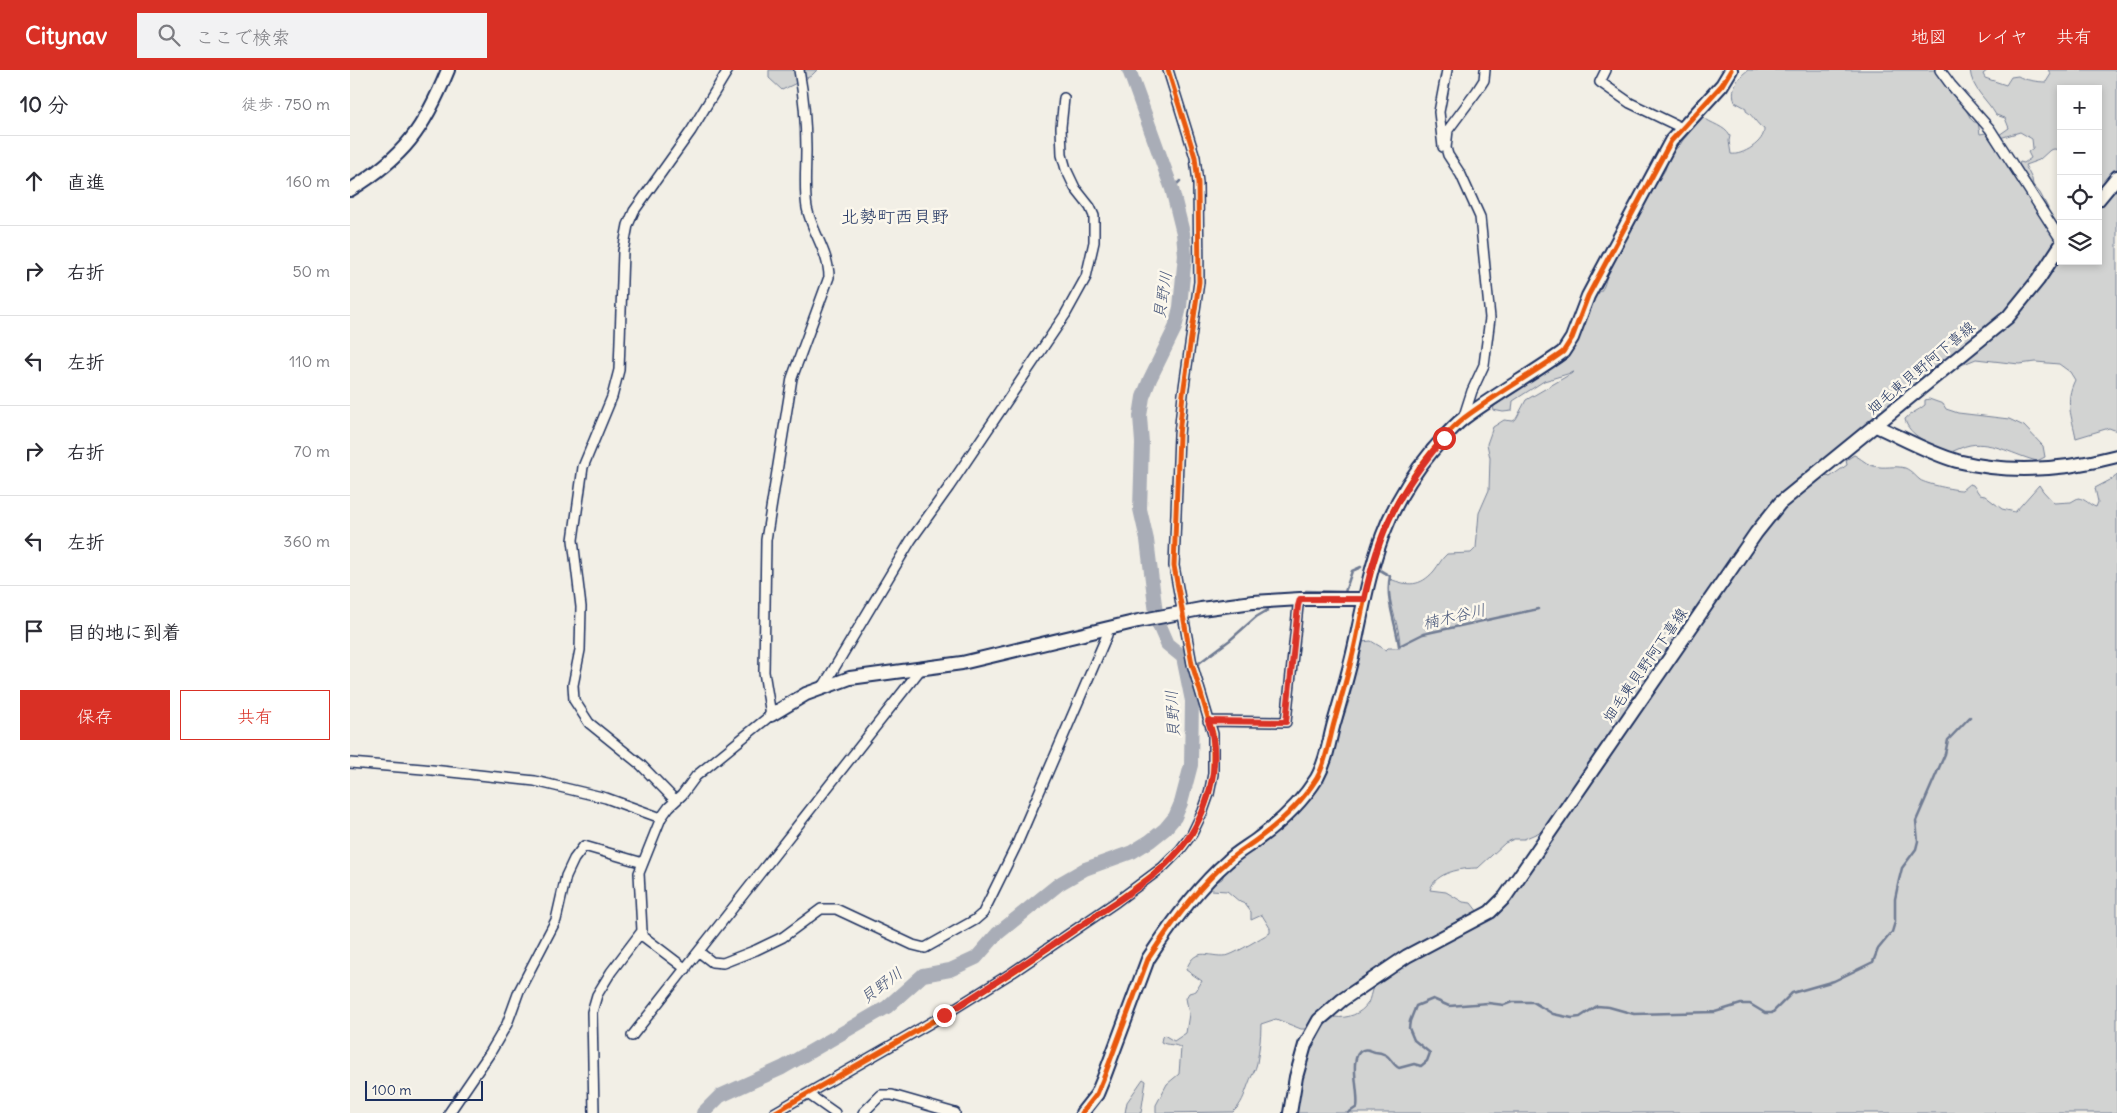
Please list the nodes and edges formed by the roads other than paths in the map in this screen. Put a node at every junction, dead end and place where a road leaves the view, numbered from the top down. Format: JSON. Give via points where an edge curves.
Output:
{"nodes":[{"id":1,"x":448,"y":70,"type":"edge"},
{"id":2,"x":728,"y":70,"type":"edge"},
{"id":3,"x":799,"y":70,"type":"edge"},
{"id":4,"x":1168,"y":70,"type":"edge"},
{"id":5,"x":1447,"y":70,"type":"edge"},
{"id":6,"x":1485,"y":70,"type":"edge"},
{"id":7,"x":1606,"y":70,"type":"edge"},
{"id":8,"x":1730,"y":70,"type":"edge"},
{"id":9,"x":1940,"y":70,"type":"edge"},
{"id":10,"x":1064,"y":98,"type":"dead end"},
{"id":11,"x":1682,"y":128,"type":"junction"},
{"id":12,"x":1448,"y":155,"type":"junction"},
{"id":13,"x":2117,"y":177,"type":"edge"},
{"id":14,"x":350,"y":190,"type":"edge"},
{"id":15,"x":2102,"y":195,"type":"edge"},
{"id":16,"x":2057,"y":234,"type":"edge"},
{"id":17,"x":2057,"y":251,"type":"edge"},
{"id":18,"x":1463,"y":419,"type":"junction"},
{"id":19,"x":1876,"y":426,"type":"junction"},
{"id":20,"x":2117,"y":456,"type":"edge"},
{"id":21,"x":1300,"y":599,"type":"junction"},
{"id":22,"x":1364,"y":599,"type":"junction"},
{"id":23,"x":1182,"y":613,"type":"junction"},
{"id":24,"x":1108,"y":628,"type":"junction"},
{"id":25,"x":920,"y":670,"type":"junction"},
{"id":26,"x":823,"y":687,"type":"junction"},
{"id":27,"x":770,"y":715,"type":"junction"},
{"id":28,"x":1208,"y":721,"type":"junction"},
{"id":29,"x":350,"y":763,"type":"edge"},
{"id":30,"x":675,"y":800,"type":"junction"},
{"id":31,"x":661,"y":818,"type":"junction"},
{"id":32,"x":643,"y":863,"type":"junction"},
{"id":33,"x":640,"y":934,"type":"junction"},
{"id":34,"x":699,"y":952,"type":"junction"},
{"id":35,"x":686,"y":969,"type":"junction"},
{"id":36,"x":632,"y":1036,"type":"dead end"},
{"id":37,"x":808,"y":1094,"type":"junction"},
{"id":38,"x":450,"y":1113,"type":"edge"},
{"id":39,"x":594,"y":1113,"type":"edge"},
{"id":40,"x":774,"y":1113,"type":"edge"},
{"id":41,"x":835,"y":1113,"type":"edge"},
{"id":42,"x":864,"y":1113,"type":"edge"},
{"id":43,"x":955,"y":1113,"type":"edge"},
{"id":44,"x":1082,"y":1113,"type":"edge"},
{"id":45,"x":1290,"y":1113,"type":"edge"}],
"edges":[{"from":1,"to":14,"type":"street","via":[[412,140],[374,175]]},
{"from":2,"to":30,"type":"street","via":[[691,131],[634,211],[628,225],[623,251],[619,370],[612,397],[583,467],[573,540],[581,607],[580,650],[573,685],[576,704],[590,723],[637,762]]},
{"from":3,"to":27,"type":"street","via":[[806,128],[807,208],[824,253],[829,277],[792,378],[766,540],[764,672]]},
{"from":4,"to":23,"type":"street","via":[[1195,157],[1198,183],[1199,282],[1178,449],[1174,566]]},
{"from":5,"to":12,"type":"street","via":[[1439,119],[1442,146]]},
{"from":6,"to":12,"type":"street","via":[[1484,80],[1448,130]]},
{"from":7,"to":11,"type":"street","via":[[1600,82],[1630,103]]},
{"from":8,"to":11,"type":"street","via":[[1722,85]]},
{"from":9,"to":16,"type":"street","via":[[1990,129]]},
{"from":10,"to":26,"type":"street","via":[[1061,127],[1064,162],[1075,188],[1094,216],[1094,242],[1086,277],[1065,315],[911,540]]},
{"from":11,"to":18,"type":"street","via":[[1671,141],[1588,296],[1572,338],[1563,352]]},
{"from":12,"to":18,"type":"street","via":[[1461,175],[1480,218],[1490,318],[1484,365]]},
{"from":13,"to":15,"type":"street"},
{"from":17,"to":19,"type":"street","name":"畑毛東貝野阿下喜線","via":[[2008,317]]},
{"from":18,"to":22,"type":"street","via":[[1417,470],[1404,490],[1380,538]]},
{"from":19,"to":20,"type":"street","via":[[1957,461],[2014,470],[2042,469]]},
{"from":19,"to":45,"type":"street","name":"畑毛東貝野阿下喜線","via":[[1780,503],[1756,533],[1505,897],[1490,912],[1407,956],[1342,1000],[1319,1020],[1305,1044]]},
{"from":21,"to":22,"type":"street"},
{"from":21,"to":23,"type":"street","via":[[1253,602]]},
{"from":21,"to":28,"type":"street","via":[[1286,722]]},
{"from":22,"to":44,"type":"street","via":[[1350,669],[1318,775],[1306,795],[1285,817],[1214,873],[1158,943],[1148,959],[1097,1094]]},
{"from":23,"to":24,"type":"street"},
{"from":23,"to":28,"type":"street"},
{"from":24,"to":25,"type":"street","via":[[962,664]]},
{"from":24,"to":34,"type":"street","via":[[1108,635],[1016,846],[983,913],[975,920],[925,948],[836,909],[822,909],[783,937],[724,963],[712,962]]},
{"from":25,"to":26,"type":"street","via":[[850,678]]},
{"from":25,"to":34,"type":"street"},
{"from":26,"to":27,"type":"street"},
{"from":27,"to":30,"type":"street","via":[[696,776]]},
{"from":28,"to":37,"type":"street","via":[[1213,734],[1213,774],[1209,794],[1192,834],[1163,867],[1013,972]]},
{"from":29,"to":31,"type":"street","via":[[535,781],[606,798]]},
{"from":30,"to":31,"type":"street"},
{"from":31,"to":32,"type":"street"},
{"from":32,"to":33,"type":"street","via":[[639,873]]},
{"from":32,"to":38,"type":"street","via":[[584,846],[579,852],[566,876],[556,920],[519,991],[507,1024]]},
{"from":33,"to":35,"type":"street"},
{"from":33,"to":39,"type":"street","via":[[611,972],[597,995],[592,1012]]},
{"from":34,"to":35,"type":"street"},
{"from":35,"to":36,"type":"street"},
{"from":37,"to":40,"type":"street"},
{"from":37,"to":41,"type":"street"},
{"from":42,"to":43,"type":"street","via":[[881,1095],[892,1095]]}]}
